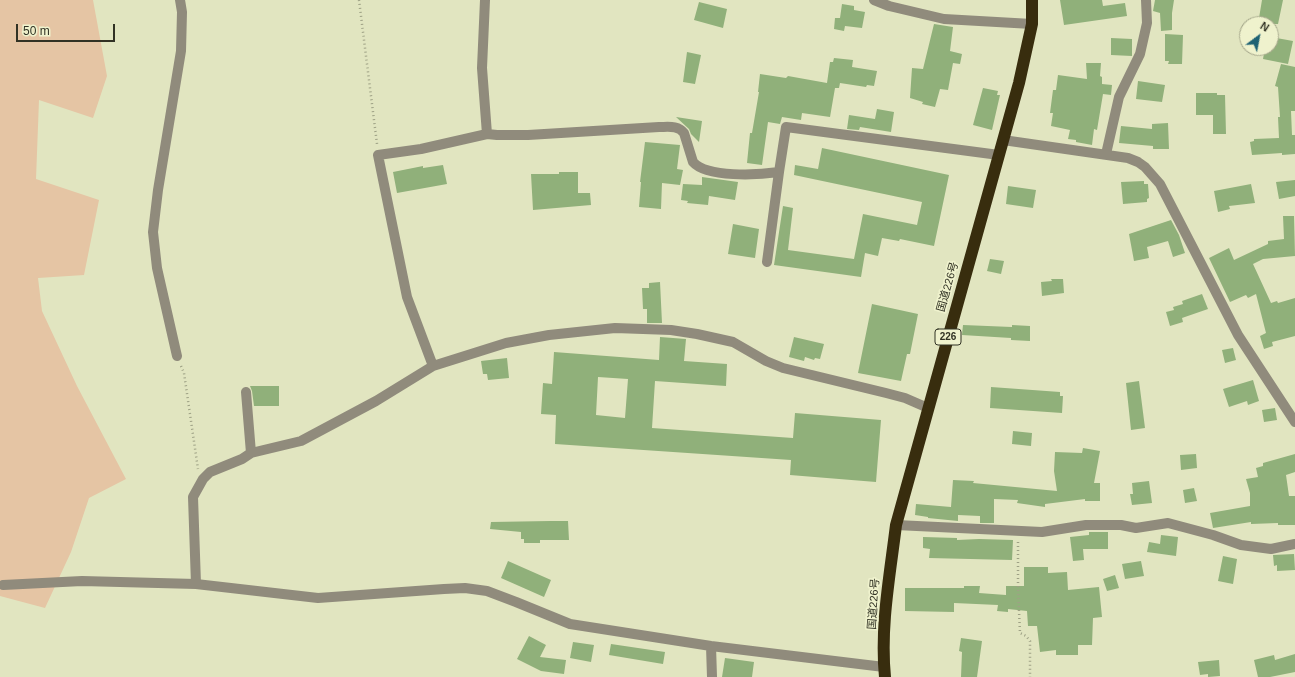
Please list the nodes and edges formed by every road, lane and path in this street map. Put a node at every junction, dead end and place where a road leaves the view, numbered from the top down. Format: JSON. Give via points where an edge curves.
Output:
{"nodes":[{"id":1,"x":180,"y":0,"type":"edge"},
{"id":2,"x":359,"y":0,"type":"edge"},
{"id":3,"x":485,"y":0,"type":"edge"},
{"id":4,"x":874,"y":0,"type":"edge"},
{"id":5,"x":1032,"y":0,"type":"edge"},
{"id":6,"x":1146,"y":0,"type":"edge"},
{"id":7,"x":1032,"y":24,"type":"junction"},
{"id":8,"x":487,"y":134,"type":"junction"},
{"id":9,"x":1003,"y":140,"type":"junction"},
{"id":10,"x":1106,"y":154,"type":"junction"},
{"id":11,"x":378,"y":155,"type":"junction"},
{"id":12,"x":999,"y":155,"type":"junction"},
{"id":13,"x":779,"y":172,"type":"junction"},
{"id":14,"x":767,"y":262,"type":"dead end"},
{"id":15,"x":177,"y":356,"type":"joint"},
{"id":16,"x":433,"y":366,"type":"junction"},
{"id":17,"x":246,"y":392,"type":"dead end"},
{"id":18,"x":928,"y":408,"type":"junction"},
{"id":19,"x":1295,"y":422,"type":"edge"},
{"id":20,"x":251,"y":453,"type":"junction"},
{"id":21,"x":200,"y":485,"type":"junction"},
{"id":22,"x":896,"y":525,"type":"junction"},
{"id":23,"x":1018,"y":532,"type":"junction"},
{"id":24,"x":1295,"y":544,"type":"edge"},
{"id":25,"x":196,"y":584,"type":"junction"},
{"id":26,"x":3,"y":585,"type":"dead end"},
{"id":27,"x":711,"y":646,"type":"junction"},
{"id":28,"x":885,"y":672,"type":"edge"},
{"id":29,"x":712,"y":677,"type":"edge"},
{"id":30,"x":1030,"y":677,"type":"edge"}],
"edges":[{"from":1,"to":15,"type":"street","via":[[181,50],[153,232],[157,268]]},
{"from":2,"to":11,"type":"path"},
{"from":3,"to":8,"type":"street","via":[[482,68]]},
{"from":4,"to":7,"type":"street","via":[[944,19]]},
{"from":5,"to":7,"type":"highway","name":"国道226号","number":"226"},
{"from":6,"to":10,"type":"street","via":[[1147,23],[1140,54],[1119,97]]},
{"from":7,"to":9,"type":"highway","name":"国道226号","number":"226"},
{"from":8,"to":11,"type":"street","via":[[421,149]]},
{"from":8,"to":13,"type":"street","via":[[528,135],[675,127],[684,134],[693,162],[699,168],[723,173]]},
{"from":9,"to":10,"type":"street"},
{"from":9,"to":12,"type":"highway","name":"国道226号","number":"226"},
{"from":10,"to":19,"type":"street","via":[[1138,162],[1153,174],[1238,335]]},
{"from":11,"to":16,"type":"street","via":[[407,297]]},
{"from":12,"to":13,"type":"street","via":[[786,127]]},
{"from":12,"to":18,"type":"highway","name":"国道226号","number":"226"},
{"from":13,"to":14,"type":"street"},
{"from":15,"to":21,"type":"path","via":[[184,372]]},
{"from":16,"to":18,"type":"street","via":[[506,343],[549,335],[615,328],[671,330],[729,340],[783,368],[905,398]]},
{"from":16,"to":20,"type":"street","via":[[376,401],[300,441]]},
{"from":17,"to":20,"type":"street"},
{"from":18,"to":22,"type":"highway","name":"国道226号","number":"226"},
{"from":20,"to":21,"type":"street","via":[[210,472]]},
{"from":21,"to":25,"type":"street","via":[[193,497]]},
{"from":22,"to":23,"type":"street"},
{"from":22,"to":28,"type":"highway","name":"国道226号","number":"226","via":[[884,638]]},
{"from":23,"to":24,"type":"street","via":[[1042,532],[1086,525],[1121,525],[1136,528],[1168,523],[1241,545],[1271,548]]},
{"from":23,"to":30,"type":"path","via":[[1020,633],[1030,641]]},
{"from":25,"to":26,"type":"street","via":[[82,581]]},
{"from":25,"to":27,"type":"street","via":[[318,598],[465,588],[487,591],[570,624]]},
{"from":27,"to":28,"type":"street"},
{"from":27,"to":29,"type":"street"}]}
